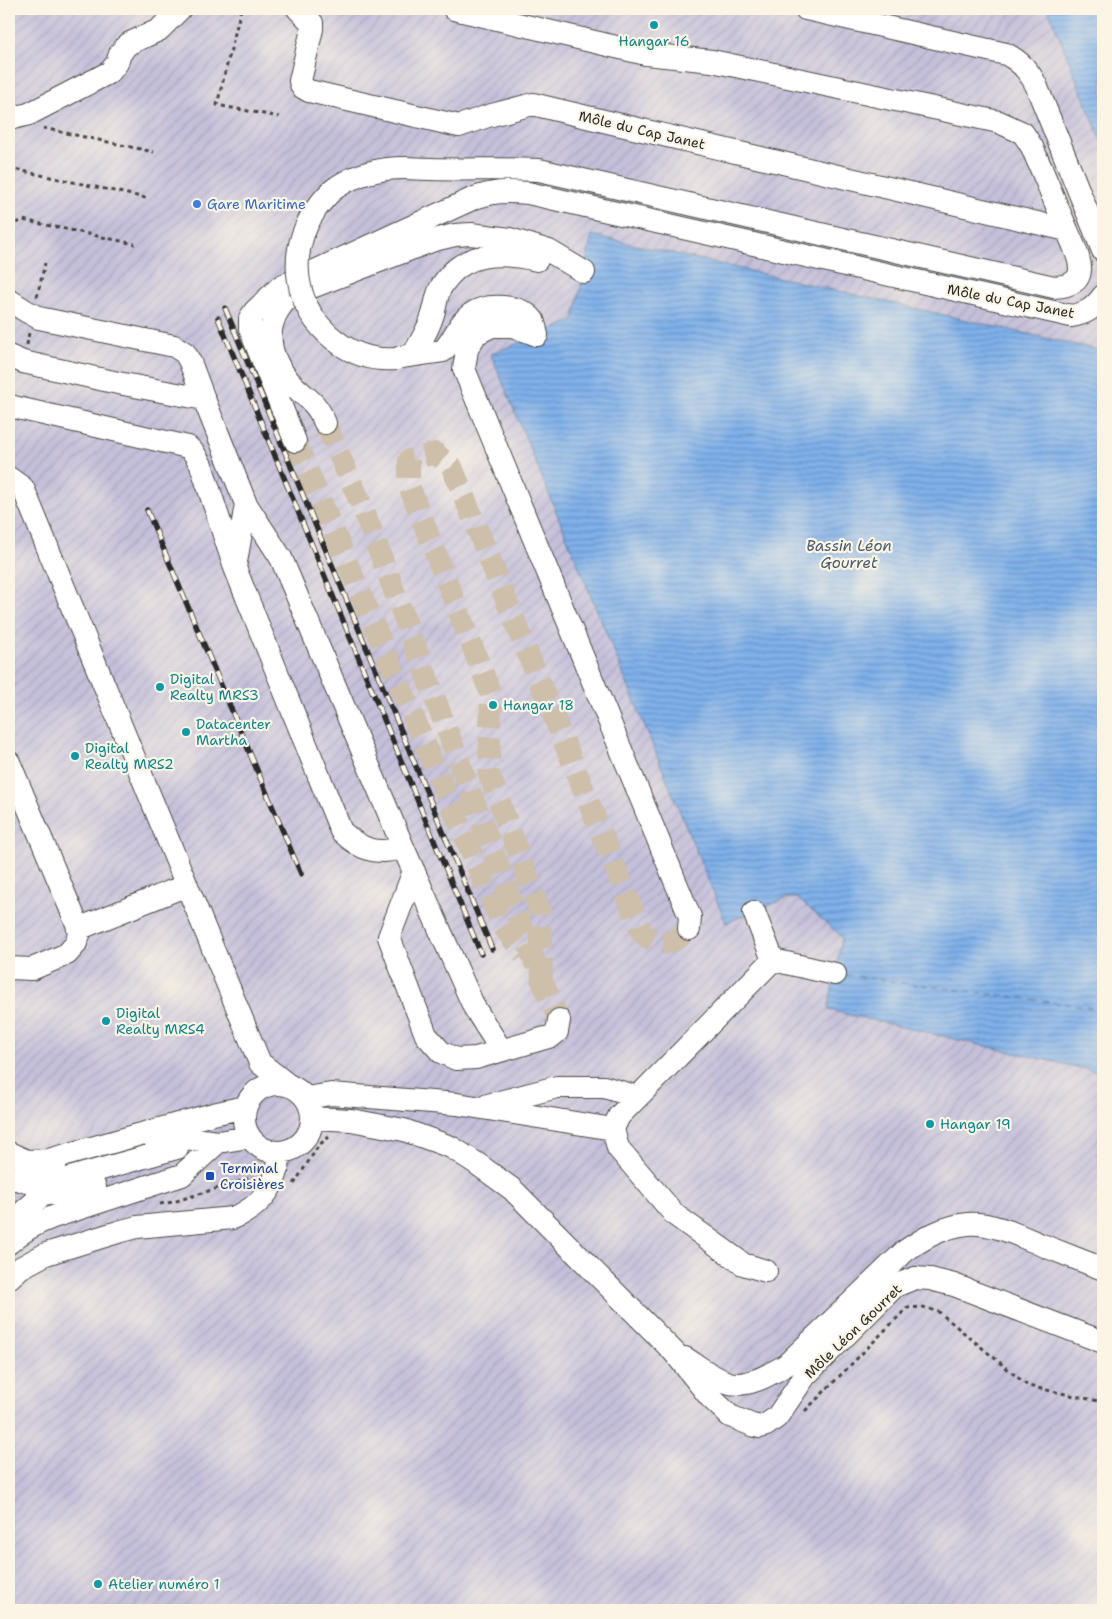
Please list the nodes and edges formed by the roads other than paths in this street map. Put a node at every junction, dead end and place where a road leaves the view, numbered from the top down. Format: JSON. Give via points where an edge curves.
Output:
{"nodes":[{"id":1,"x":180,"y":9,"type":"edge"},
{"id":2,"x":298,"y":9,"type":"edge"},
{"id":3,"x":454,"y":9,"type":"edge"},
{"id":4,"x":806,"y":9,"type":"edge"},
{"id":5,"x":19,"y":116,"type":"edge"},
{"id":6,"x":1067,"y":230,"type":"junction"},
{"id":7,"x":1103,"y":251,"type":"edge"},
{"id":8,"x":1103,"y":296,"type":"edge"},
{"id":9,"x":9,"y":300,"type":"edge"},
{"id":10,"x":9,"y":356,"type":"edge"},
{"id":11,"x":404,"y":357,"type":"junction"},
{"id":12,"x":204,"y":399,"type":"junction"},
{"id":13,"x":9,"y":406,"type":"edge"},
{"id":14,"x":325,"y":423,"type":"tunnel mouth"},
{"id":15,"x":295,"y":441,"type":"tunnel mouth"},
{"id":16,"x":9,"y":478,"type":"edge"},
{"id":17,"x":246,"y":504,"type":"junction"},
{"id":18,"x":235,"y":568,"type":"junction"},
{"id":19,"x":9,"y":762,"type":"edge"},
{"id":20,"x":17,"y":799,"type":"edge"},
{"id":21,"x":403,"y":847,"type":"junction"},
{"id":22,"x":414,"y":871,"type":"junction"},
{"id":23,"x":187,"y":885,"type":"junction"},
{"id":24,"x":754,"y":912,"type":"dead end"},
{"id":25,"x":78,"y":929,"type":"junction"},
{"id":26,"x":689,"y":929,"type":"dead end"},
{"id":27,"x":773,"y":960,"type":"junction"},
{"id":28,"x":9,"y":968,"type":"edge"},
{"id":29,"x":835,"y":974,"type":"dead end"},
{"id":30,"x":559,"y":1020,"type":"dead end"},
{"id":31,"x":501,"y":1050,"type":"junction"},
{"id":32,"x":260,"y":1063,"type":"junction"},
{"id":33,"x":638,"y":1097,"type":"junction"},
{"id":34,"x":302,"y":1100,"type":"junction"},
{"id":35,"x":247,"y":1103,"type":"junction"},
{"id":36,"x":480,"y":1107,"type":"junction"},
{"id":37,"x":213,"y":1114,"type":"junction"},
{"id":38,"x":613,"y":1129,"type":"junction"},
{"id":39,"x":248,"y":1137,"type":"junction"},
{"id":40,"x":9,"y":1141,"type":"edge"},
{"id":41,"x":210,"y":1142,"type":"junction"},
{"id":42,"x":279,"y":1152,"type":"junction"},
{"id":43,"x":29,"y":1168,"type":"edge"},
{"id":44,"x":12,"y":1178,"type":"edge"},
{"id":45,"x":9,"y":1224,"type":"edge"},
{"id":46,"x":9,"y":1243,"type":"edge"},
{"id":47,"x":1103,"y":1269,"type":"edge"},
{"id":48,"x":766,"y":1271,"type":"dead end"},
{"id":49,"x":9,"y":1278,"type":"edge"},
{"id":50,"x":1103,"y":1342,"type":"edge"},
{"id":51,"x":674,"y":1352,"type":"junction"}],
"edges":[{"from":1,"to":5,"type":"lane","via":[[160,30],[125,46],[110,72]]},
{"from":2,"to":6,"type":"lane","name":"Môle du Cap Janet","via":[[312,23],[300,81],[302,88],[309,91],[459,126],[533,104]]},
{"from":3,"to":6,"type":"lane","name":"Môle du Cap Janet","via":[[646,54],[712,61],[999,122],[1023,132]]},
{"from":4,"to":7,"type":"lane","via":[[1006,54],[1019,61],[1036,85]]},
{"from":6,"to":11,"type":"lane","name":"Môle du Cap Janet","bridge":true,"via":[[1081,268],[1070,284],[1054,287],[539,170],[387,168],[366,173],[335,188],[322,202],[303,233],[297,267],[306,304],[328,335],[365,357],[381,360]]},
{"from":8,"to":15,"type":"lane","name":"Môle du Cap Janet","via":[[1092,309],[1082,315],[1070,316],[528,193],[505,190],[488,193],[280,287],[255,311],[250,318],[250,329]]},
{"from":9,"to":12,"type":"lane","via":[[39,318],[174,346],[185,353]]},
{"from":10,"to":12,"type":"lane","via":[[118,383]]},
{"from":11,"to":14,"type":"lane","via":[[432,317],[440,288],[455,268],[473,259],[492,254],[515,255],[584,272],[549,252],[510,239],[455,235],[434,240],[291,296],[276,313],[269,337],[283,372],[315,404]]},
{"from":11,"to":26,"type":"lane","via":[[443,351],[471,314],[488,306],[522,312],[533,320],[537,335],[512,326],[492,326],[476,334],[467,349],[464,369],[690,917]]},
{"from":12,"to":17,"type":"lane"},
{"from":13,"to":18,"type":"lane","via":[[188,447],[201,465]]},
{"from":16,"to":23,"type":"lane","via":[[23,488]]},
{"from":17,"to":18,"type":"lane"},
{"from":17,"to":21,"type":"lane","via":[[281,558]]},
{"from":18,"to":21,"type":"lane","via":[[341,831],[353,842],[372,850],[388,852]]},
{"from":19,"to":20,"type":"lane"},
{"from":20,"to":25,"type":"lane"},
{"from":21,"to":22,"type":"lane"},
{"from":22,"to":31,"type":"lane","via":[[474,1007]]},
{"from":22,"to":31,"type":"lane","via":[[389,937],[426,1035],[441,1052],[456,1059],[476,1058]]},
{"from":23,"to":25,"type":"lane"},
{"from":23,"to":32,"type":"lane"},
{"from":24,"to":27,"type":"lane"},
{"from":25,"to":28,"type":"lane","via":[[76,945],[66,954],[32,969]]},
{"from":27,"to":29,"type":"lane"},
{"from":27,"to":33,"type":"lane"},
{"from":30,"to":31,"type":"lane","via":[[557,1032],[552,1036]]},
{"from":32,"to":34,"type":"lane"},
{"from":32,"to":35,"type":"lane"},
{"from":33,"to":36,"type":"lane","via":[[604,1087],[557,1087]]},
{"from":33,"to":38,"type":"lane","via":[[619,1116]]},
{"from":34,"to":35,"type":"lane","via":[[277,1084],[256,1091]]},
{"from":34,"to":36,"type":"lane","via":[[330,1094]]},
{"from":34,"to":42,"type":"lane","via":[[310,1129],[306,1138],[294,1148]]},
{"from":34,"to":51,"type":"lane","name":"Môle Léon Gourret","via":[[351,1120],[404,1130],[451,1147],[476,1163],[512,1189]]},
{"from":35,"to":37,"type":"lane"},
{"from":35,"to":39,"type":"lane","via":[[243,1122]]},
{"from":36,"to":38,"type":"lane"},
{"from":37,"to":40,"type":"lane","via":[[172,1114],[50,1148],[31,1148]]},
{"from":37,"to":43,"type":"lane"},
{"from":38,"to":48,"type":"lane","via":[[618,1148],[675,1215],[743,1264]]},
{"from":39,"to":41,"type":"lane"},
{"from":39,"to":42,"type":"lane","via":[[262,1149]]},
{"from":41,"to":43,"type":"lane","via":[[180,1162],[67,1196],[53,1194]]},
{"from":41,"to":46,"type":"lane","via":[[182,1175],[53,1216]]},
{"from":42,"to":49,"type":"lane","via":[[276,1176],[266,1194],[244,1214],[118,1232],[46,1254]]},
{"from":43,"to":44,"type":"lane"},
{"from":43,"to":45,"type":"lane","via":[[39,1198]]},
{"from":47,"to":51,"type":"lane","name":"Môle Léon Gourret","via":[[1016,1234],[968,1224],[940,1230],[904,1251],[786,1365],[770,1375],[737,1384],[726,1382]]},
{"from":50,"to":51,"type":"lane","name":"Môle Léon Gourret","via":[[954,1285],[915,1278],[895,1286],[805,1376],[777,1417],[760,1427],[730,1416]]}]}
